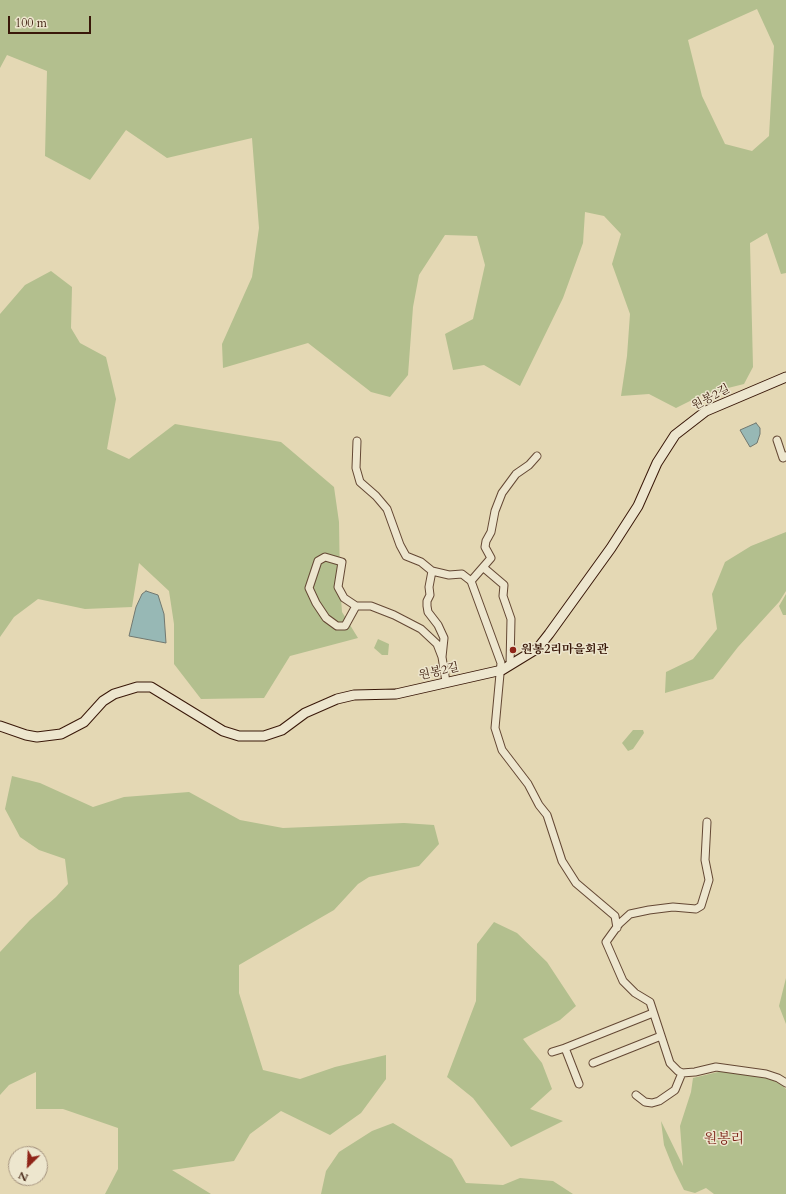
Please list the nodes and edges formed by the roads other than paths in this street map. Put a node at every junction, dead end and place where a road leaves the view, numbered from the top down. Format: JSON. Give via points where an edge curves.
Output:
{"nodes":[{"id":1,"x":786,"y":377,"type":"edge"},
{"id":2,"x":776,"y":440,"type":"dead end"},
{"id":3,"x":357,"y":441,"type":"dead end"},
{"id":4,"x":537,"y":456,"type":"dead end"},
{"id":5,"x":786,"y":456,"type":"edge"},
{"id":6,"x":484,"y":568,"type":"junction"},
{"id":7,"x":432,"y":571,"type":"junction"},
{"id":8,"x":471,"y":581,"type":"junction"},
{"id":9,"x":356,"y":606,"type":"junction"},
{"id":10,"x":442,"y":657,"type":"junction"},
{"id":11,"x":506,"y":667,"type":"junction"},
{"id":12,"x":446,"y":682,"type":"junction"},
{"id":13,"x":0,"y":726,"type":"edge"},
{"id":14,"x":707,"y":822,"type":"dead end"},
{"id":15,"x":617,"y":928,"type":"junction"},
{"id":16,"x":653,"y":1013,"type":"junction"},
{"id":17,"x":662,"y":1036,"type":"junction"},
{"id":18,"x":565,"y":1048,"type":"junction"},
{"id":19,"x":552,"y":1052,"type":"dead end"},
{"id":20,"x":593,"y":1062,"type":"dead end"},
{"id":21,"x":682,"y":1073,"type":"junction"},
{"id":22,"x":786,"y":1083,"type":"edge"},
{"id":23,"x":579,"y":1084,"type":"dead end"},
{"id":24,"x":636,"y":1095,"type":"dead end"}],
"edges":[{"from":1,"to":11,"type":"main road","name":"원봉2길","via":[[706,411],[675,435],[657,463],[638,506],[561,618],[538,648]]},
{"from":2,"to":5,"type":"street","via":[[783,458]]},
{"from":3,"to":7,"type":"street","via":[[356,468],[360,482],[387,509],[406,556],[421,562]]},
{"from":4,"to":6,"type":"street","via":[[516,474],[502,493],[486,541],[485,547],[491,558]]},
{"from":6,"to":8,"type":"street"},
{"from":6,"to":11,"type":"street","via":[[504,585],[503,596],[511,619]]},
{"from":7,"to":8,"type":"street","via":[[449,575],[462,574]]},
{"from":7,"to":10,"type":"street","via":[[427,606],[444,638]]},
{"from":8,"to":11,"type":"street"},
{"from":9,"to":9,"type":"street","via":[[346,626],[337,626],[326,618],[309,588],[318,561],[325,557],[342,562],[338,587],[344,598]]},
{"from":9,"to":10,"type":"street","via":[[370,606],[411,623],[434,641]]},
{"from":10,"to":12,"type":"street"},
{"from":11,"to":12,"type":"main road","name":"원봉2길"},
{"from":11,"to":15,"type":"street","via":[[495,722],[502,750],[528,784],[547,815],[562,861],[576,882],[615,916]]},
{"from":12,"to":13,"type":"main road","name":"원봉2길","via":[[396,694],[354,695],[337,699],[321,704],[282,730],[264,736],[239,736],[223,731],[154,687],[137,687],[114,694],[103,701],[84,722],[60,734],[26,736]]},
{"from":14,"to":15,"type":"street","via":[[705,860],[709,880],[701,906],[696,909],[673,907],[630,914]]},
{"from":15,"to":16,"type":"street","via":[[606,942],[609,952],[623,981],[635,993],[650,1002]]},
{"from":16,"to":17,"type":"street"},
{"from":16,"to":18,"type":"street"},
{"from":17,"to":20,"type":"street"},
{"from":17,"to":21,"type":"street","via":[[670,1063]]},
{"from":18,"to":19,"type":"street"},
{"from":18,"to":23,"type":"street"},
{"from":21,"to":22,"type":"street","via":[[716,1067],[766,1074]]},
{"from":21,"to":24,"type":"street","via":[[674,1090],[659,1101],[645,1102]]}]}
